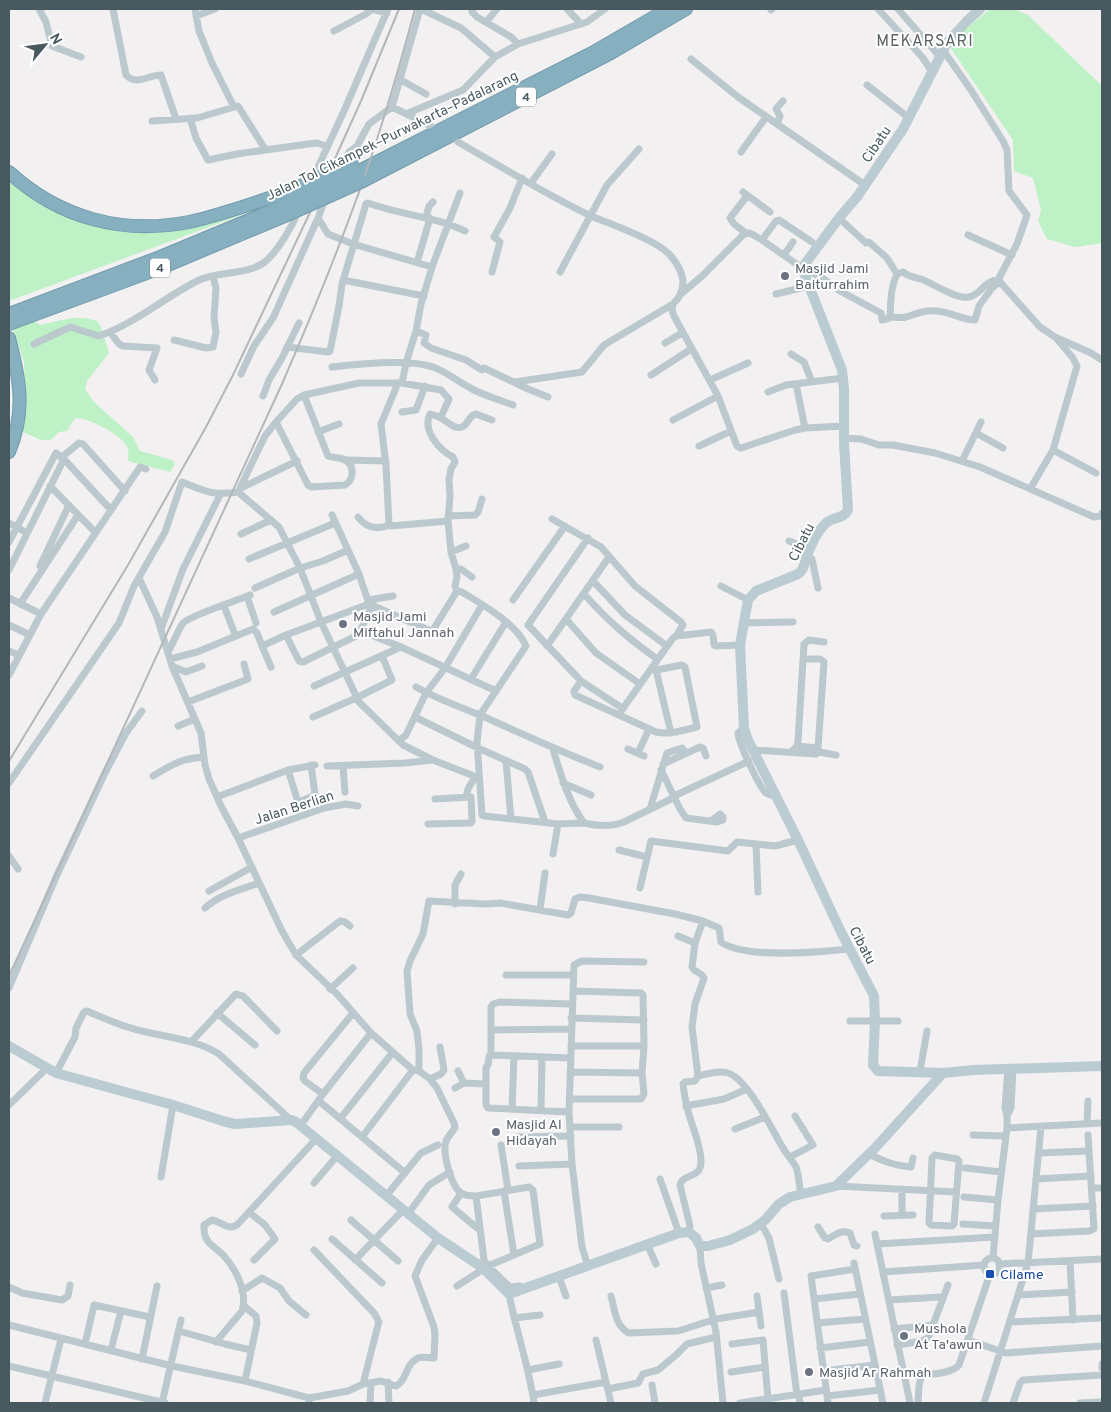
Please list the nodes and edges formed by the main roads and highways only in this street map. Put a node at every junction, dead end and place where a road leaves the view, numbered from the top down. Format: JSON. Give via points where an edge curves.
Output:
{"nodes":[{"id":1,"x":662,"y":9,"type":"edge"},
{"id":2,"x":668,"y":9,"type":"edge"},
{"id":3,"x":686,"y":9,"type":"edge"},
{"id":4,"x":640,"y":26,"type":"junction"},
{"id":5,"x":358,"y":171,"type":"junction"},
{"id":6,"x":9,"y":172,"type":"edge"},
{"id":7,"x":285,"y":205,"type":"junction"},
{"id":8,"x":30,"y":311,"type":"junction"},
{"id":9,"x":9,"y":314,"type":"edge"},
{"id":10,"x":9,"y":324,"type":"edge"},
{"id":11,"x":9,"y":338,"type":"edge"},
{"id":12,"x":9,"y":364,"type":"edge"},
{"id":13,"x":9,"y":428,"type":"edge"},
{"id":14,"x":9,"y":452,"type":"edge"}],
"edges":[{"from":1,"to":4,"type":"highway"},
{"from":2,"to":4,"type":"highway","name":"Jalan Tol Cikampek–Purwakarta–Padalarang","number":"4"},
{"from":3,"to":5,"type":"highway","name":"Jalan Tol Cikampek–Purwakarta–Padalarang","number":"4","via":[[611,53]]},
{"from":4,"to":5,"type":"highway","name":"Jalan Tol Cikampek–Purwakarta–Padalarang","number":"4","via":[[592,53],[430,131]]},
{"from":5,"to":7,"type":"highway","name":"Jalan Tol Cikampek–Purwakarta–Padalarang","number":"4","bridge":true},
{"from":6,"to":7,"type":"highway","via":[[43,199],[61,208],[87,218],[122,224],[162,226],[226,212]]},
{"from":7,"to":8,"type":"highway","name":"Jalan Tol Cikampek–Purwakarta–Padalarang","number":"4"},
{"from":8,"to":9,"type":"highway","name":"Jalan Tol Cikampek–Purwakarta–Padalarang","number":"4"},
{"from":8,"to":10,"type":"highway","name":"Jalan Tol Cikampek–Purwakarta–Padalarang","number":"4"},
{"from":11,"to":14,"type":"highway","via":[[21,396],[16,432]]},
{"from":12,"to":13,"type":"highway","via":[[13,391]]}]}
